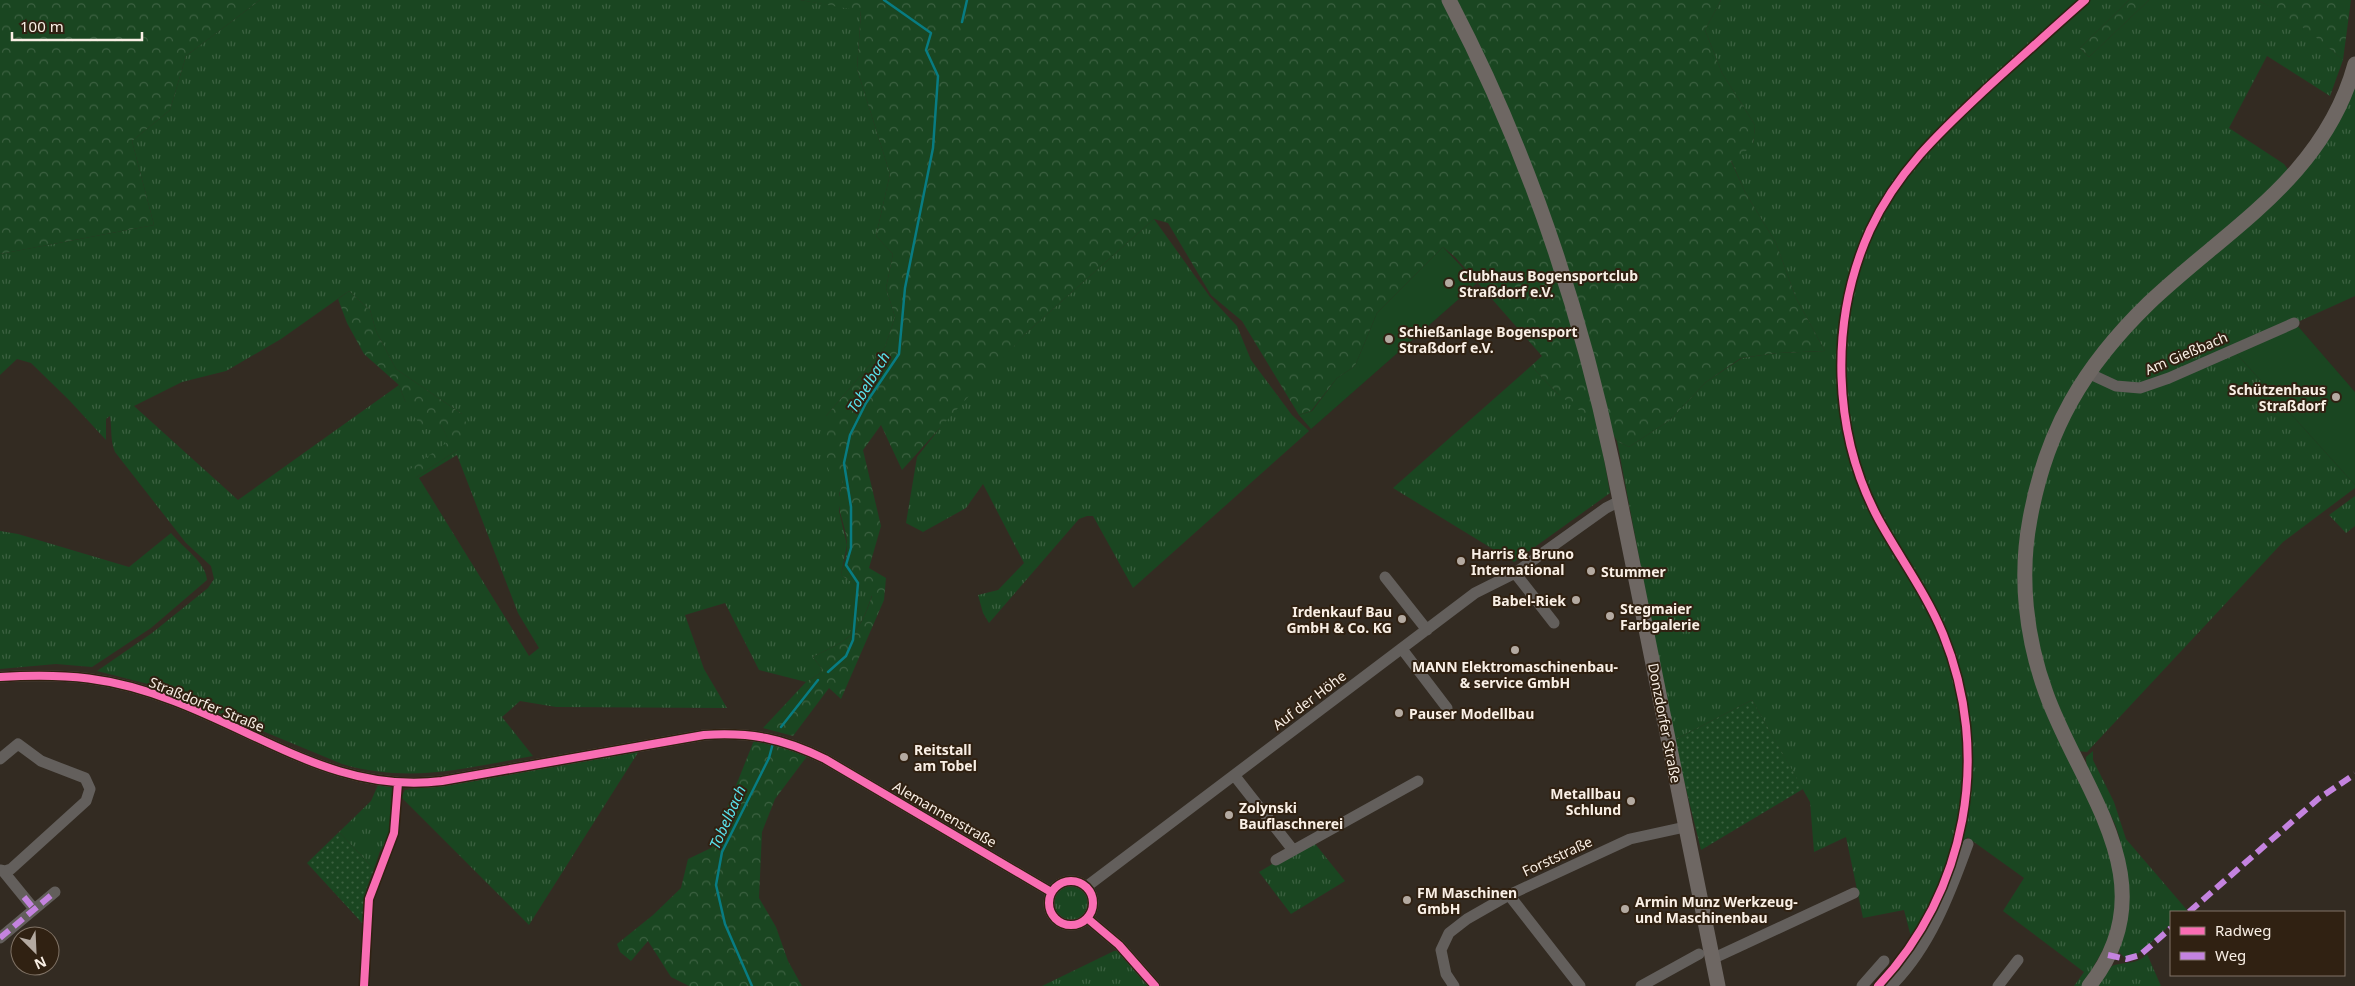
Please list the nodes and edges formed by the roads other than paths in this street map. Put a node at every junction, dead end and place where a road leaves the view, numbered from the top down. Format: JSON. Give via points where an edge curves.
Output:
{"nodes":[{"id":1,"x":1449,"y":0,"type":"edge"},
{"id":2,"x":2355,"y":64,"type":"edge"},
{"id":3,"x":2294,"y":323,"type":"dead end"},
{"id":4,"x":2088,"y":373,"type":"junction"},
{"id":5,"x":1620,"y":501,"type":"junction"},
{"id":6,"x":1515,"y":573,"type":"junction"},
{"id":7,"x":1385,"y":577,"type":"dead end"},
{"id":8,"x":1554,"y":623,"type":"dead end"},
{"id":9,"x":1426,"y":630,"type":"junction"},
{"id":10,"x":1402,"y":649,"type":"junction"},
{"id":11,"x":0,"y":677,"type":"edge"},
{"id":12,"x":1447,"y":708,"type":"dead end"},
{"id":13,"x":0,"y":759,"type":"edge"},
{"id":14,"x":825,"y":759,"type":"joint"},
{"id":15,"x":1234,"y":774,"type":"junction"},
{"id":16,"x":1418,"y":781,"type":"dead end"},
{"id":17,"x":1685,"y":827,"type":"junction"},
{"id":18,"x":1968,"y":844,"type":"dead end"},
{"id":19,"x":1293,"y":850,"type":"junction"},
{"id":20,"x":1276,"y":860,"type":"dead end"},
{"id":21,"x":1,"y":871,"type":"edge"},
{"id":22,"x":1086,"y":887,"type":"junction"},
{"id":23,"x":55,"y":892,"type":"dead end"},
{"id":24,"x":1051,"y":892,"type":"junction"},
{"id":25,"x":1854,"y":893,"type":"dead end"},
{"id":26,"x":1509,"y":895,"type":"junction"},
{"id":27,"x":34,"y":908,"type":"junction"},
{"id":28,"x":1087,"y":918,"type":"junction"},
{"id":29,"x":0,"y":938,"type":"edge"},
{"id":30,"x":1706,"y":956,"type":"junction"},
{"id":31,"x":1884,"y":960,"type":"dead end"},
{"id":32,"x":2018,"y":960,"type":"dead end"},
{"id":33,"x":1898,"y":984,"type":"edge"},
{"id":34,"x":1154,"y":986,"type":"edge"},
{"id":35,"x":1454,"y":986,"type":"edge"},
{"id":36,"x":1580,"y":986,"type":"edge"},
{"id":37,"x":1641,"y":986,"type":"edge"},
{"id":38,"x":1718,"y":986,"type":"edge"},
{"id":39,"x":1862,"y":986,"type":"edge"},
{"id":40,"x":1998,"y":986,"type":"edge"},
{"id":41,"x":2089,"y":986,"type":"edge"}],
"edges":[{"from":1,"to":5,"type":"main road","name":"Donzdorfer Straße","via":[[1539,202],[1582,335]]},
{"from":2,"to":4,"type":"main road","via":[[2323,136],[2288,182],[2244,224],[2151,302],[2124,328]]},
{"from":3,"to":4,"type":"street","name":"Am Gießbach","via":[[2140,388],[2116,386]]},
{"from":4,"to":41,"type":"main road","via":[[2050,442],[2035,492],[2026,568],[2029,626],[2040,677],[2058,723],[2104,815],[2119,866],[2121,904],[2118,924],[2108,955]]},
{"from":5,"to":6,"type":"street","name":"Auf der Höhe"},
{"from":5,"to":17,"type":"main road","name":"Donzdorfer Straße"},
{"from":6,"to":8,"type":"street"},
{"from":6,"to":9,"type":"street","name":"Auf der Höhe","via":[[1475,593]]},
{"from":7,"to":9,"type":"street"},
{"from":9,"to":10,"type":"street","name":"Auf der Höhe"},
{"from":10,"to":12,"type":"street"},
{"from":10,"to":15,"type":"street","name":"Auf der Höhe"},
{"from":11,"to":14,"type":"street","name":"Straßdorfer Straße","via":[[66,675],[132,687],[174,701],[343,774],[374,781],[426,783],[704,735],[732,733],[777,739]]},
{"from":13,"to":21,"type":"street","via":[[18,744],[41,761],[80,774],[90,789],[86,801],[11,869]]},
{"from":14,"to":24,"type":"street","name":"Alemannenstraße"},
{"from":15,"to":19,"type":"street"},
{"from":15,"to":22,"type":"street","name":"Auf der Höhe"},
{"from":16,"to":19,"type":"street"},
{"from":17,"to":26,"type":"street","name":"Forststraße","via":[[1630,839]]},
{"from":17,"to":30,"type":"main road","name":"Donzdorfer Straße"},
{"from":18,"to":33,"type":"street","via":[[1932,929]]},
{"from":19,"to":20,"type":"street"},
{"from":21,"to":27,"type":"street"},
{"from":22,"to":24,"type":"street","via":[[1068,881],[1058,884]]},
{"from":22,"to":28,"type":"street","via":[[1092,900]]},
{"from":23,"to":27,"type":"street"},
{"from":24,"to":28,"type":"street","via":[[1048,905],[1058,921],[1075,924]]},
{"from":25,"to":30,"type":"street"},
{"from":26,"to":35,"type":"street","name":"Forststraße","via":[[1449,933],[1441,950],[1446,974]]},
{"from":26,"to":36,"type":"street"},
{"from":27,"to":29,"type":"street"},
{"from":28,"to":34,"type":"street","via":[[1119,945]]},
{"from":30,"to":37,"type":"street"},
{"from":30,"to":38,"type":"main road","name":"Donzdorfer Straße"},
{"from":31,"to":39,"type":"street"},
{"from":32,"to":40,"type":"street"}]}
